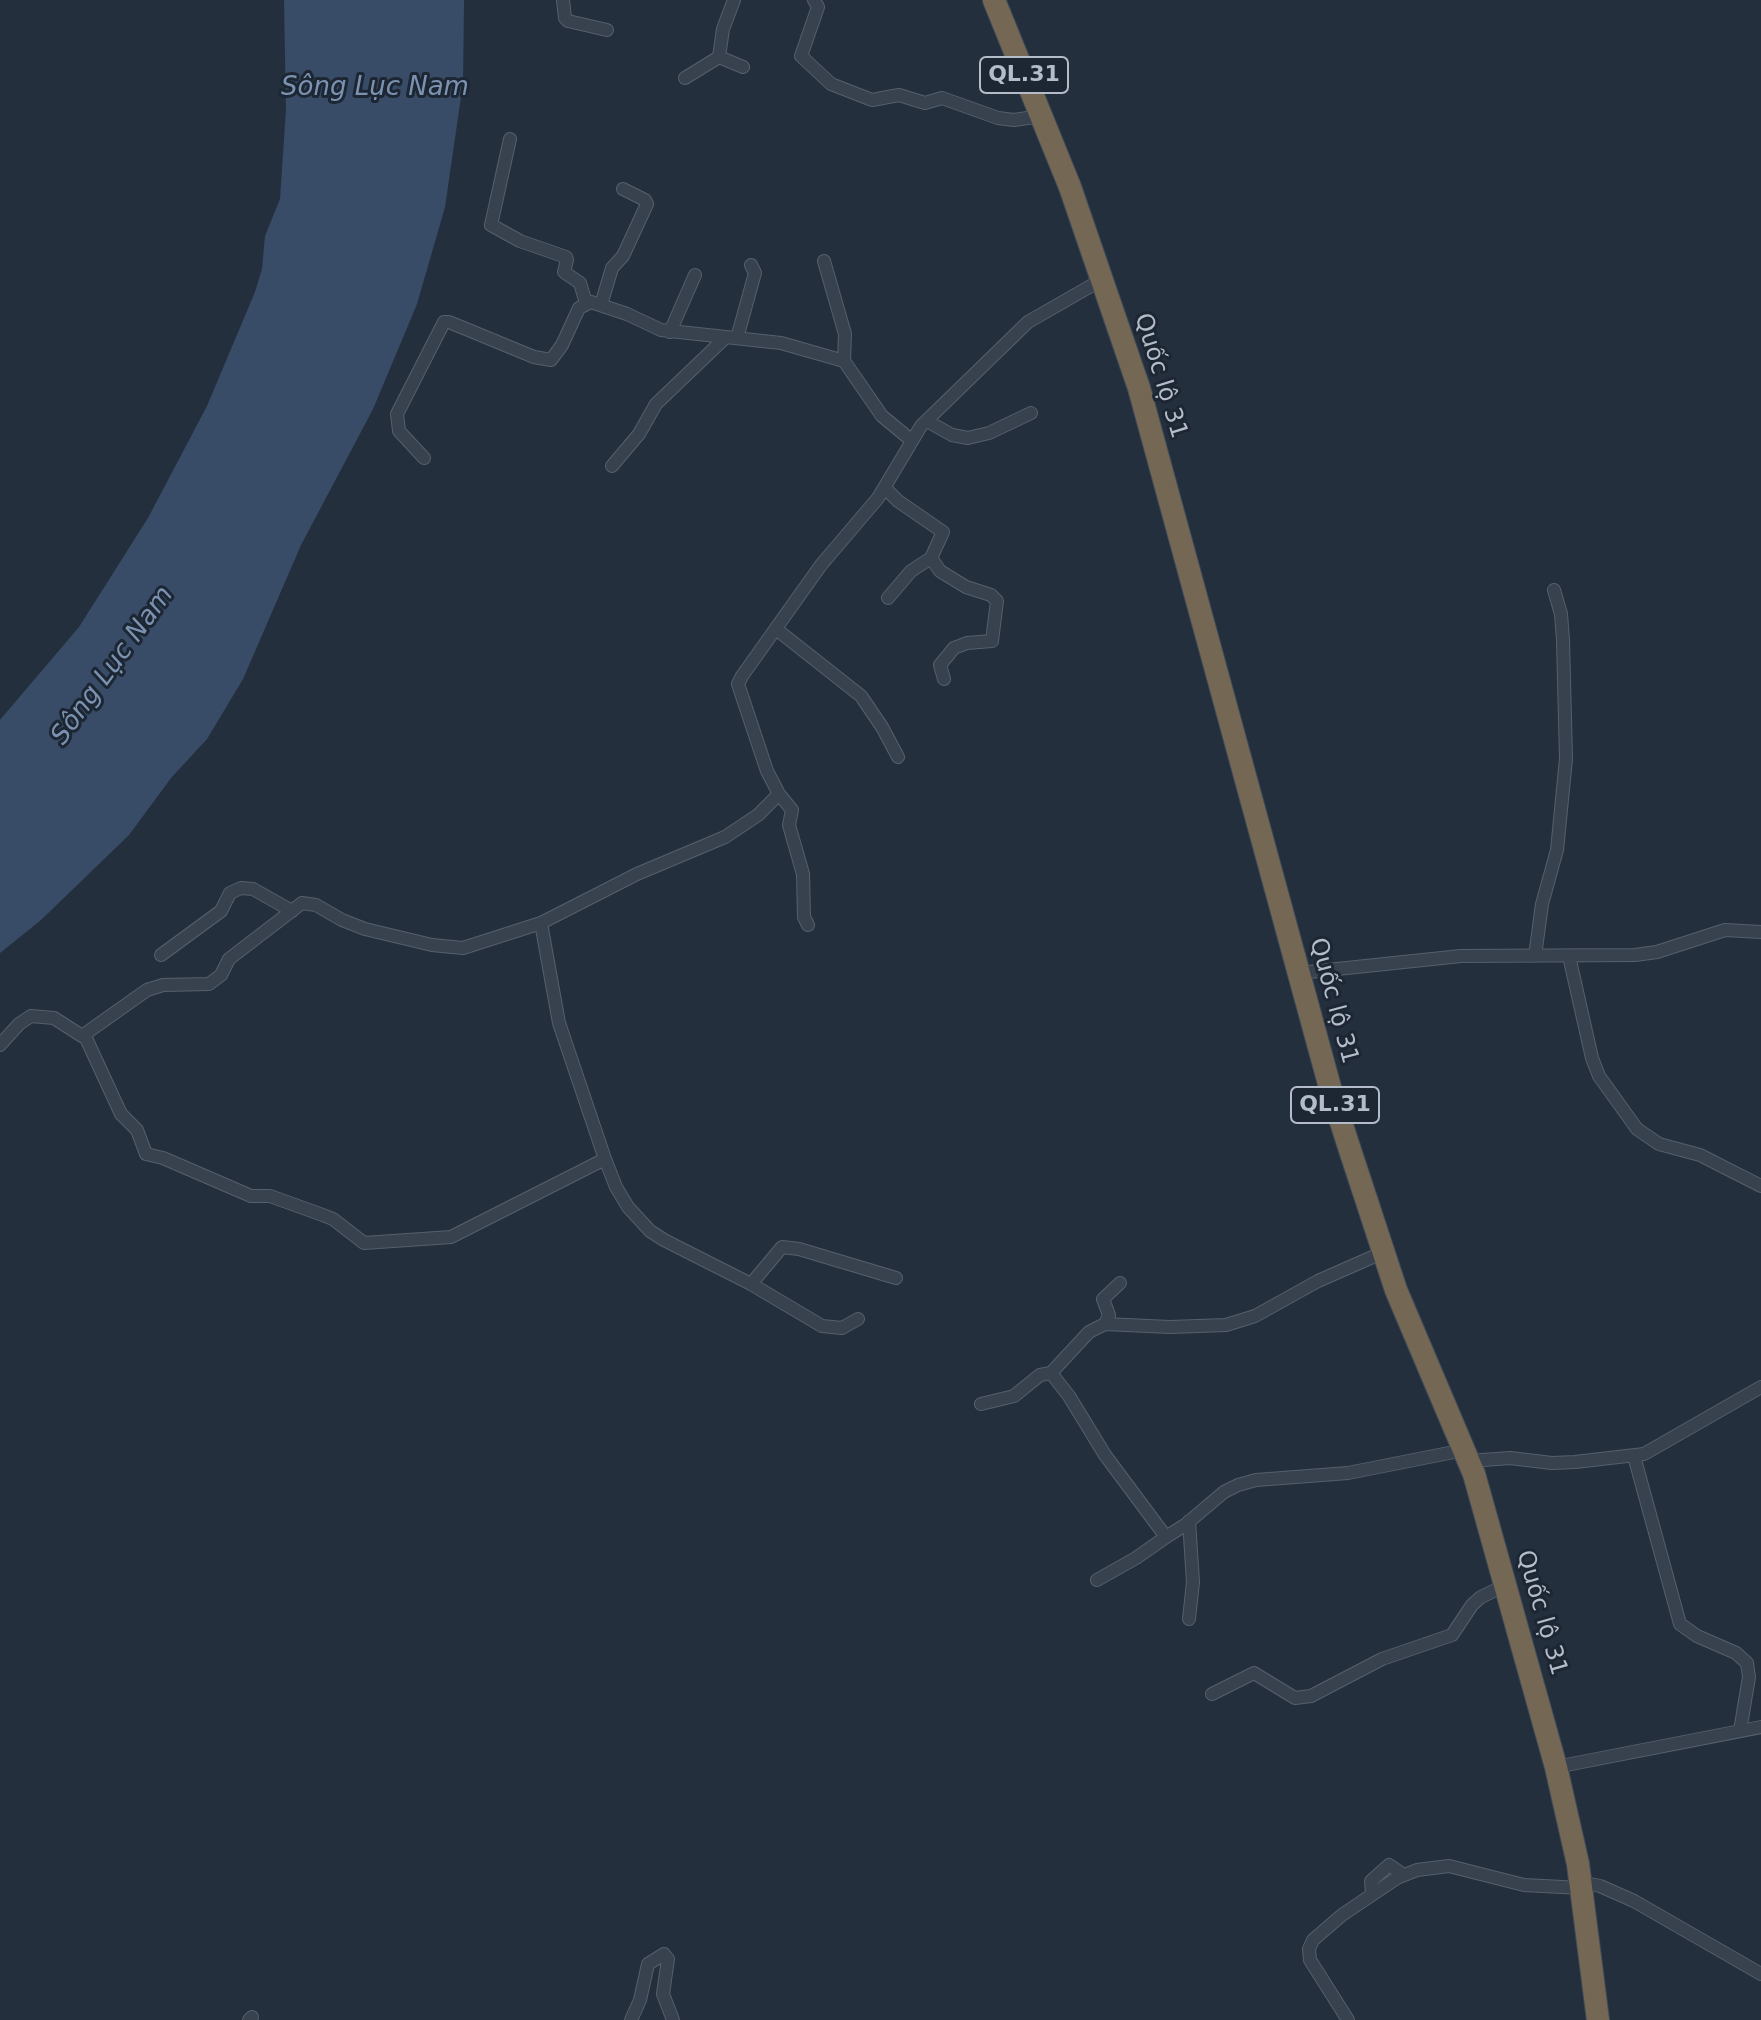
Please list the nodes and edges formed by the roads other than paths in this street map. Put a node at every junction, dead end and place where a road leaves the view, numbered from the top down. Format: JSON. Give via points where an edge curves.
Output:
{"nodes":[{"id":1,"x":563,"y":0,"type":"edge"},
{"id":2,"x":734,"y":0,"type":"edge"},
{"id":3,"x":814,"y":0,"type":"edge"},
{"id":4,"x":994,"y":0,"type":"edge"},
{"id":5,"x":607,"y":30,"type":"dead end"},
{"id":6,"x":719,"y":57,"type":"junction"},
{"id":7,"x":743,"y":67,"type":"dead end"},
{"id":8,"x":685,"y":78,"type":"dead end"},
{"id":9,"x":1041,"y":116,"type":"junction"},
{"id":10,"x":510,"y":139,"type":"dead end"},
{"id":11,"x":623,"y":189,"type":"dead end"},
{"id":12,"x":824,"y":261,"type":"dead end"},
{"id":13,"x":751,"y":265,"type":"dead end"},
{"id":14,"x":695,"y":275,"type":"dead end"},
{"id":15,"x":1103,"y":279,"type":"junction"},
{"id":16,"x":586,"y":303,"type":"junction"},
{"id":17,"x":601,"y":305,"type":"junction"},
{"id":18,"x":670,"y":332,"type":"junction"},
{"id":19,"x":732,"y":338,"type":"junction"},
{"id":20,"x":844,"y":361,"type":"junction"},
{"id":21,"x":1031,"y":413,"type":"dead end"},
{"id":22,"x":927,"y":421,"type":"junction"},
{"id":23,"x":911,"y":440,"type":"junction"},
{"id":24,"x":424,"y":458,"type":"dead end"},
{"id":25,"x":612,"y":466,"type":"dead end"},
{"id":26,"x":885,"y":488,"type":"junction"},
{"id":27,"x":931,"y":558,"type":"junction"},
{"id":28,"x":1554,"y":590,"type":"dead end"},
{"id":29,"x":888,"y":598,"type":"dead end"},
{"id":30,"x":776,"y":629,"type":"junction"},
{"id":31,"x":944,"y":679,"type":"dead end"},
{"id":32,"x":898,"y":757,"type":"dead end"},
{"id":33,"x":779,"y":794,"type":"junction"},
{"id":34,"x":292,"y":911,"type":"junction"},
{"id":35,"x":541,"y":923,"type":"junction"},
{"id":36,"x":808,"y":925,"type":"dead end"},
{"id":37,"x":1761,"y":932,"type":"edge"},
{"id":38,"x":161,"y":955,"type":"dead end"},
{"id":39,"x":1535,"y":956,"type":"junction"},
{"id":40,"x":1569,"y":956,"type":"junction"},
{"id":41,"x":1299,"y":973,"type":"junction"},
{"id":42,"x":85,"y":1036,"type":"junction"},
{"id":43,"x":0,"y":1045,"type":"edge"},
{"id":44,"x":605,"y":1159,"type":"junction"},
{"id":45,"x":1761,"y":1186,"type":"edge"},
{"id":46,"x":1384,"y":1252,"type":"junction"},
{"id":47,"x":896,"y":1278,"type":"dead end"},
{"id":48,"x":1120,"y":1283,"type":"dead end"},
{"id":49,"x":751,"y":1284,"type":"junction"},
{"id":50,"x":858,"y":1319,"type":"dead end"},
{"id":51,"x":1105,"y":1324,"type":"junction"},
{"id":52,"x":1051,"y":1373,"type":"junction"},
{"id":53,"x":1761,"y":1387,"type":"edge"},
{"id":54,"x":981,"y":1404,"type":"dead end"},
{"id":55,"x":1466,"y":1455,"type":"junction"},
{"id":56,"x":1634,"y":1456,"type":"junction"},
{"id":57,"x":1189,"y":1521,"type":"junction"},
{"id":58,"x":1166,"y":1537,"type":"junction"},
{"id":59,"x":1097,"y":1580,"type":"dead end"},
{"id":60,"x":1506,"y":1585,"type":"junction"},
{"id":61,"x":1189,"y":1619,"type":"dead end"},
{"id":62,"x":1212,"y":1694,"type":"dead end"},
{"id":63,"x":1761,"y":1727,"type":"edge"},
{"id":64,"x":1740,"y":1731,"type":"junction"},
{"id":65,"x":1556,"y":1767,"type":"junction"},
{"id":66,"x":1581,"y":1885,"type":"junction"},
{"id":67,"x":1761,"y":1974,"type":"edge"},
{"id":68,"x":631,"y":2020,"type":"edge"},
{"id":69,"x":673,"y":2020,"type":"edge"},
{"id":70,"x":1348,"y":2020,"type":"edge"},
{"id":71,"x":1598,"y":2020,"type":"edge"}],
"edges":[{"from":1,"to":5,"type":"street","via":[[568,21]]},
{"from":2,"to":6,"type":"street"},
{"from":3,"to":9,"type":"street","via":[[818,7],[801,56],[831,84],[872,100],[894,94],[925,103],[942,98],[998,118]]},
{"from":4,"to":9,"type":"highway","name":"Quốc lộ 31","number":"QL.31"},
{"from":6,"to":7,"type":"street"},
{"from":6,"to":8,"type":"street"},
{"from":9,"to":15,"type":"highway","name":"Quốc lộ 31","number":"QL.31"},
{"from":10,"to":16,"type":"street","via":[[491,225],[566,257],[564,272],[580,283]]},
{"from":11,"to":17,"type":"street","via":[[647,204],[612,268]]},
{"from":12,"to":20,"type":"street","via":[[845,334]]},
{"from":13,"to":19,"type":"street","via":[[755,273]]},
{"from":14,"to":18,"type":"street"},
{"from":15,"to":22,"type":"street","via":[[1028,322]]},
{"from":15,"to":41,"type":"highway","name":"Quốc lộ 31","number":"QL.31","via":[[1139,388]]},
{"from":16,"to":17,"type":"street"},
{"from":16,"to":24,"type":"street","via":[[551,360],[444,322],[397,414],[399,431]]},
{"from":17,"to":18,"type":"street"},
{"from":18,"to":19,"type":"street"},
{"from":19,"to":20,"type":"street","via":[[781,343]]},
{"from":19,"to":25,"type":"street","via":[[656,404]]},
{"from":20,"to":23,"type":"street","via":[[882,416]]},
{"from":21,"to":22,"type":"street","via":[[968,438]]},
{"from":22,"to":23,"type":"street"},
{"from":23,"to":26,"type":"street"},
{"from":26,"to":27,"type":"street","via":[[943,532]]},
{"from":26,"to":30,"type":"street"},
{"from":27,"to":29,"type":"street","via":[[911,571]]},
{"from":27,"to":31,"type":"street","via":[[940,571],[997,601],[992,641],[954,648],[940,665]]},
{"from":28,"to":39,"type":"street","via":[[1562,627],[1566,759],[1557,850]]},
{"from":30,"to":32,"type":"street","via":[[861,696]]},
{"from":30,"to":33,"type":"street","via":[[738,684]]},
{"from":33,"to":35,"type":"street","via":[[725,837]]},
{"from":33,"to":36,"type":"street","via":[[792,810],[789,825],[802,871]]},
{"from":34,"to":35,"type":"street","via":[[310,902],[365,929],[454,949]]},
{"from":34,"to":38,"type":"street","via":[[253,889],[241,888],[230,893],[221,911]]},
{"from":34,"to":42,"type":"street","via":[[229,959],[209,984],[147,990]]},
{"from":35,"to":44,"type":"street","via":[[559,1023]]},
{"from":37,"to":40,"type":"street","via":[[1725,930],[1635,955]]},
{"from":39,"to":40,"type":"street"},
{"from":39,"to":41,"type":"street","via":[[1461,956]]},
{"from":40,"to":45,"type":"street","via":[[1599,1076],[1637,1129],[1659,1144],[1700,1155]]},
{"from":41,"to":46,"type":"highway","name":"Quốc lộ 31","number":"QL.31"},
{"from":42,"to":43,"type":"street","via":[[54,1018],[31,1016]]},
{"from":42,"to":44,"type":"street","via":[[146,1154],[251,1196],[270,1196],[333,1219],[364,1243],[451,1237]]},
{"from":44,"to":49,"type":"street","via":[[622,1198],[650,1231]]},
{"from":46,"to":51,"type":"street","via":[[1226,1325]]},
{"from":46,"to":55,"type":"highway","name":"Quốc lộ 31","number":"QL.31"},
{"from":47,"to":49,"type":"street","via":[[782,1247]]},
{"from":48,"to":51,"type":"street","via":[[1103,1299],[1108,1311]]},
{"from":49,"to":50,"type":"street","via":[[830,1328]]},
{"from":51,"to":52,"type":"street","via":[[1089,1332]]},
{"from":52,"to":54,"type":"street","via":[[1040,1375],[1014,1396]]},
{"from":52,"to":58,"type":"street"},
{"from":53,"to":56,"type":"street"},
{"from":55,"to":56,"type":"street","via":[[1552,1463]]},
{"from":55,"to":57,"type":"street","via":[[1247,1482],[1224,1492]]},
{"from":55,"to":60,"type":"highway","name":"Quốc lộ 31","number":"QL.31"},
{"from":56,"to":64,"type":"street","via":[[1680,1624],[1747,1663]]},
{"from":57,"to":58,"type":"street"},
{"from":57,"to":61,"type":"street"},
{"from":58,"to":59,"type":"street"},
{"from":60,"to":62,"type":"street","via":[[1472,1605],[1452,1635],[1382,1659],[1311,1696],[1295,1698],[1254,1673]]},
{"from":60,"to":65,"type":"highway","name":"Quốc lộ 31","number":"QL.31"},
{"from":63,"to":64,"type":"street"},
{"from":64,"to":65,"type":"street"},
{"from":65,"to":66,"type":"highway","name":"Quốc lộ 31","number":"QL.31"},
{"from":66,"to":67,"type":"street","via":[[1600,1886],[1634,1901]]},
{"from":66,"to":70,"type":"street","via":[[1524,1885],[1449,1866],[1404,1875],[1324,1930],[1309,1949],[1310,1960]]},
{"from":66,"to":71,"type":"highway","name":"Quốc lộ 31","number":"QL.31"},
{"from":68,"to":69,"type":"street","via":[[648,1964],[664,1954],[668,1959],[663,1994]]}]}
